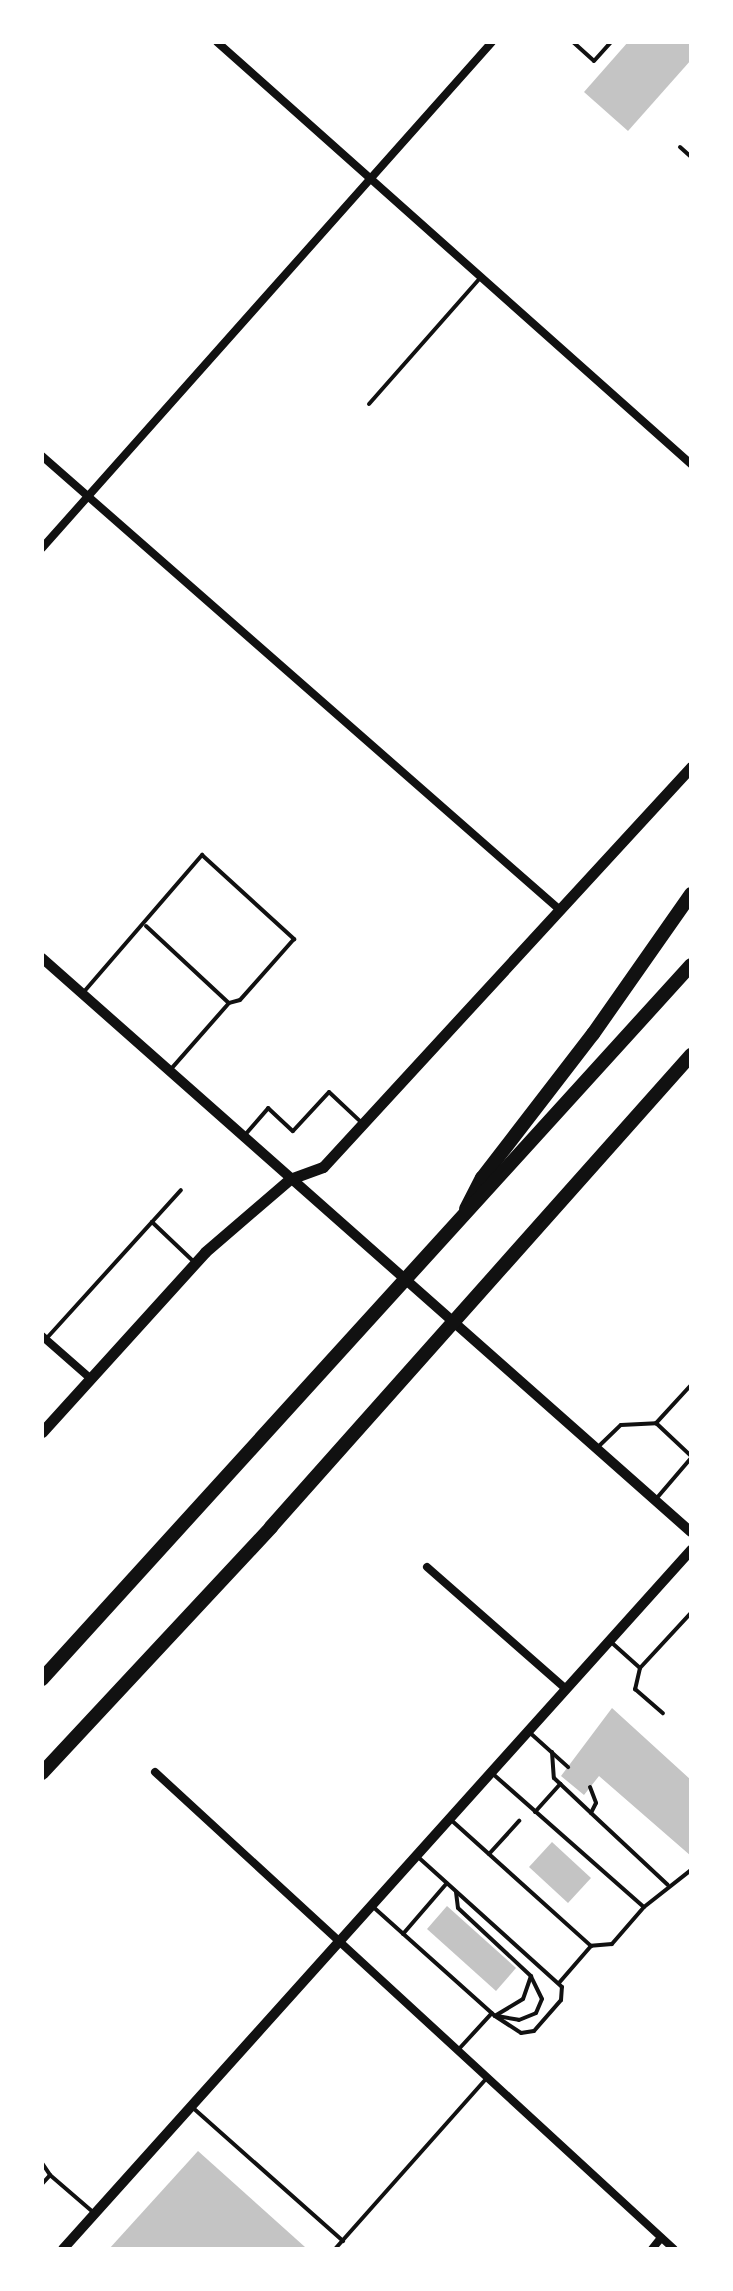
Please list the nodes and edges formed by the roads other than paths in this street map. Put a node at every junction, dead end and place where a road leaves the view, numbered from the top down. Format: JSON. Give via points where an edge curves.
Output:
{"nodes":[{"id":1,"x":217,"y":42,"type":"edge"},
{"id":2,"x":492,"y":42,"type":"edge"},
{"id":3,"x":573,"y":42,"type":"edge"},
{"id":4,"x":611,"y":42,"type":"edge"},
{"id":5,"x":680,"y":147,"type":"dead end"},
{"id":6,"x":691,"y":157,"type":"edge"},
{"id":7,"x":370,"y":178,"type":"junction"},
{"id":8,"x":481,"y":277,"type":"junction"},
{"id":9,"x":369,"y":404,"type":"dead end"},
{"id":10,"x":42,"y":456,"type":"edge"},
{"id":11,"x":690,"y":460,"type":"edge"},
{"id":12,"x":88,"y":496,"type":"junction"},
{"id":13,"x":42,"y":548,"type":"edge"},
{"id":14,"x":691,"y":767,"type":"edge"},
{"id":15,"x":691,"y":894,"type":"edge"},
{"id":16,"x":561,"y":912,"type":"junction"},
{"id":17,"x":146,"y":926,"type":"junction"},
{"id":18,"x":42,"y":958,"type":"edge"},
{"id":19,"x":691,"y":965,"type":"edge"},
{"id":20,"x":82,"y":994,"type":"junction"},
{"id":21,"x":229,"y":1003,"type":"junction"},
{"id":22,"x":691,"y":1056,"type":"edge"},
{"id":23,"x":169,"y":1071,"type":"junction"},
{"id":24,"x":363,"y":1124,"type":"junction"},
{"id":25,"x":243,"y":1137,"type":"junction"},
{"id":26,"x":290,"y":1179,"type":"junction"},
{"id":27,"x":181,"y":1190,"type":"dead end"},
{"id":28,"x":152,"y":1222,"type":"junction"},
{"id":29,"x":453,"y":1232,"type":"junction"},
{"id":30,"x":195,"y":1263,"type":"junction"},
{"id":31,"x":44,"y":1338,"type":"edge"},
{"id":32,"x":90,"y":1378,"type":"junction"},
{"id":33,"x":691,"y":1385,"type":"edge"},
{"id":34,"x":656,"y":1423,"type":"junction"},
{"id":35,"x":42,"y":1432,"type":"edge"},
{"id":36,"x":596,"y":1449,"type":"junction"},
{"id":37,"x":691,"y":1457,"type":"edge"},
{"id":38,"x":655,"y":1500,"type":"junction"},
{"id":39,"x":691,"y":1532,"type":"edge"},
{"id":40,"x":691,"y":1550,"type":"edge"},
{"id":41,"x":427,"y":1567,"type":"dead end"},
{"id":42,"x":691,"y":1613,"type":"edge"},
{"id":43,"x":610,"y":1640,"type":"junction"},
{"id":44,"x":640,"y":1668,"type":"junction"},
{"id":45,"x":42,"y":1679,"type":"edge"},
{"id":46,"x":566,"y":1689,"type":"junction"},
{"id":47,"x":663,"y":1713,"type":"dead end"},
{"id":48,"x":528,"y":1731,"type":"junction"},
{"id":49,"x":552,"y":1752,"type":"junction"},
{"id":50,"x":568,"y":1767,"type":"dead end"},
{"id":51,"x":155,"y":1772,"type":"dead end"},
{"id":52,"x":42,"y":1773,"type":"edge"},
{"id":53,"x":491,"y":1773,"type":"junction"},
{"id":54,"x":560,"y":1784,"type":"junction"},
{"id":55,"x":590,"y":1787,"type":"dead end"},
{"id":56,"x":535,"y":1812,"type":"junction"},
{"id":57,"x":591,"y":1813,"type":"junction"},
{"id":58,"x":449,"y":1819,"type":"junction"},
{"id":59,"x":519,"y":1821,"type":"dead end"},
{"id":60,"x":489,"y":1854,"type":"junction"},
{"id":61,"x":416,"y":1855,"type":"junction"},
{"id":62,"x":691,"y":1870,"type":"edge"},
{"id":63,"x":447,"y":1883,"type":"junction"},
{"id":64,"x":668,"y":1885,"type":"junction"},
{"id":65,"x":456,"y":1891,"type":"junction"},
{"id":66,"x":371,"y":1905,"type":"junction"},
{"id":67,"x":644,"y":1907,"type":"junction"},
{"id":68,"x":403,"y":1934,"type":"junction"},
{"id":69,"x":337,"y":1943,"type":"junction"},
{"id":70,"x":591,"y":1946,"type":"junction"},
{"id":71,"x":531,"y":1976,"type":"junction"},
{"id":72,"x":559,"y":1983,"type":"junction"},
{"id":73,"x":493,"y":2015,"type":"junction"},
{"id":74,"x":457,"y":2052,"type":"junction"},
{"id":75,"x":486,"y":2079,"type":"junction"},
{"id":76,"x":191,"y":2106,"type":"junction"},
{"id":77,"x":42,"y":2163,"type":"edge"},
{"id":78,"x":50,"y":2175,"type":"junction"},
{"id":79,"x":42,"y":2184,"type":"edge"},
{"id":80,"x":94,"y":2214,"type":"junction"},
{"id":81,"x":661,"y":2238,"type":"junction"},
{"id":82,"x":343,"y":2241,"type":"junction"},
{"id":83,"x":63,"y":2249,"type":"edge"},
{"id":84,"x":335,"y":2249,"type":"edge"},
{"id":85,"x":652,"y":2249,"type":"edge"},
{"id":86,"x":674,"y":2249,"type":"edge"}],
"edges":[{"from":1,"to":7,"type":"street"},
{"from":2,"to":7,"type":"street"},
{"from":3,"to":4,"type":"lane","via":[[594,61]]},
{"from":5,"to":6,"type":"lane"},
{"from":7,"to":8,"type":"street"},
{"from":7,"to":12,"type":"street"},
{"from":8,"to":9,"type":"lane"},
{"from":8,"to":11,"type":"street"},
{"from":10,"to":12,"type":"street"},
{"from":12,"to":13,"type":"street"},
{"from":12,"to":16,"type":"street"},
{"from":14,"to":16,"type":"main road"},
{"from":15,"to":29,"type":"highway","via":[[593,1034],[482,1178]]},
{"from":16,"to":24,"type":"main road"},
{"from":17,"to":20,"type":"lane"},
{"from":17,"to":21,"type":"lane"},
{"from":17,"to":21,"type":"lane","via":[[148,914],[202,855],[294,939],[240,1000]]},
{"from":18,"to":20,"type":"street"},
{"from":19,"to":29,"type":"highway"},
{"from":20,"to":23,"type":"street"},
{"from":21,"to":23,"type":"lane"},
{"from":22,"to":52,"type":"highway","via":[[415,1367]]},
{"from":23,"to":25,"type":"street"},
{"from":24,"to":25,"type":"lane","via":[[329,1092],[293,1131],[268,1108]]},
{"from":24,"to":26,"type":"main road","via":[[323,1167]]},
{"from":25,"to":26,"type":"street"},
{"from":26,"to":30,"type":"main road"},
{"from":26,"to":36,"type":"street"},
{"from":27,"to":28,"type":"lane"},
{"from":28,"to":30,"type":"lane"},
{"from":28,"to":31,"type":"lane"},
{"from":29,"to":45,"type":"highway"},
{"from":30,"to":32,"type":"main road"},
{"from":31,"to":32,"type":"street"},
{"from":32,"to":35,"type":"main road"},
{"from":33,"to":34,"type":"lane"},
{"from":34,"to":36,"type":"lane","via":[[621,1425]]},
{"from":34,"to":37,"type":"lane"},
{"from":36,"to":38,"type":"street"},
{"from":37,"to":38,"type":"lane"},
{"from":38,"to":39,"type":"street"},
{"from":40,"to":43,"type":"street"},
{"from":41,"to":46,"type":"street"},
{"from":42,"to":44,"type":"lane"},
{"from":43,"to":44,"type":"lane"},
{"from":43,"to":46,"type":"street"},
{"from":44,"to":47,"type":"lane","via":[[635,1689]]},
{"from":46,"to":48,"type":"street"},
{"from":48,"to":49,"type":"lane"},
{"from":48,"to":53,"type":"street"},
{"from":49,"to":50,"type":"lane"},
{"from":49,"to":54,"type":"lane","via":[[550,1768]]},
{"from":51,"to":69,"type":"street"},
{"from":53,"to":56,"type":"lane"},
{"from":53,"to":58,"type":"street"},
{"from":54,"to":56,"type":"lane"},
{"from":54,"to":57,"type":"lane"},
{"from":55,"to":57,"type":"lane","via":[[596,1803]]},
{"from":56,"to":67,"type":"lane"},
{"from":57,"to":64,"type":"lane"},
{"from":58,"to":60,"type":"lane"},
{"from":58,"to":61,"type":"street"},
{"from":59,"to":60,"type":"lane"},
{"from":60,"to":70,"type":"lane"},
{"from":61,"to":63,"type":"lane"},
{"from":61,"to":66,"type":"street"},
{"from":62,"to":64,"type":"lane"},
{"from":63,"to":65,"type":"lane"},
{"from":63,"to":68,"type":"lane"},
{"from":64,"to":67,"type":"lane"},
{"from":65,"to":71,"type":"lane","via":[[458,1908]]},
{"from":65,"to":72,"type":"lane"},
{"from":66,"to":68,"type":"lane"},
{"from":66,"to":69,"type":"street"},
{"from":67,"to":70,"type":"lane","via":[[612,1944]]},
{"from":68,"to":73,"type":"lane"},
{"from":69,"to":74,"type":"street"},
{"from":69,"to":76,"type":"street"},
{"from":70,"to":72,"type":"lane"},
{"from":71,"to":73,"type":"lane","via":[[523,1999]]},
{"from":71,"to":73,"type":"lane","via":[[542,1999],[536,2013],[519,2020]]},
{"from":72,"to":73,"type":"lane","via":[[561,2000],[534,2031],[521,2033]]},
{"from":73,"to":74,"type":"lane"},
{"from":74,"to":75,"type":"street"},
{"from":75,"to":81,"type":"street"},
{"from":75,"to":82,"type":"lane"},
{"from":76,"to":80,"type":"street"},
{"from":76,"to":82,"type":"lane"},
{"from":77,"to":78,"type":"lane"},
{"from":78,"to":79,"type":"lane"},
{"from":78,"to":80,"type":"lane"},
{"from":80,"to":83,"type":"street"},
{"from":81,"to":85,"type":"street"},
{"from":81,"to":86,"type":"street"},
{"from":82,"to":84,"type":"lane"}]}
